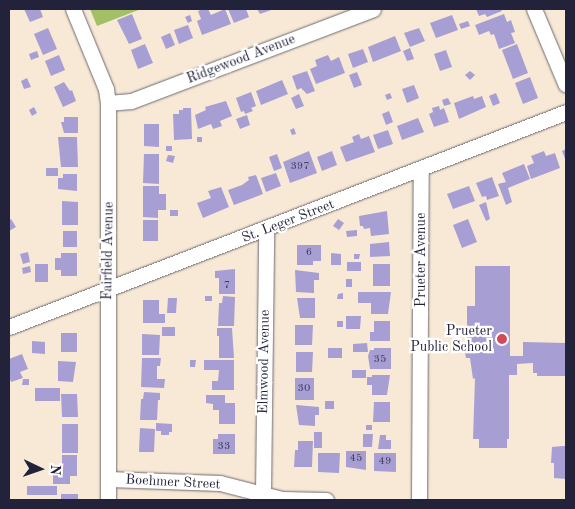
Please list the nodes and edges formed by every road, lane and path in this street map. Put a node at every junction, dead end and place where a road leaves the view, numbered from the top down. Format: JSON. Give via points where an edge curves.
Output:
{"nodes":[{"id":1,"x":73,"y":9,"type":"edge"},
{"id":2,"x":373,"y":9,"type":"edge"},
{"id":3,"x":534,"y":9,"type":"edge"},
{"id":4,"x":566,"y":85,"type":"edge"},
{"id":5,"x":108,"y":103,"type":"junction"},
{"id":6,"x":566,"y":112,"type":"edge"},
{"id":7,"x":421,"y":169,"type":"junction"},
{"id":8,"x":266,"y":230,"type":"junction"},
{"id":9,"x":108,"y":288,"type":"junction"},
{"id":10,"x":9,"y":327,"type":"edge"},
{"id":11,"x":108,"y":479,"type":"junction"},
{"id":12,"x":263,"y":494,"type":"junction"},
{"id":13,"x":108,"y":500,"type":"edge"},
{"id":14,"x":326,"y":500,"type":"edge"},
{"id":15,"x":419,"y":500,"type":"edge"}],
"edges":[{"from":1,"to":5,"type":"street","name":"Fairfield Avenue","via":[[106,88]]},
{"from":2,"to":5,"type":"street","name":"Ridgewood Avenue","via":[[131,101]]},
{"from":3,"to":4,"type":"street"},
{"from":5,"to":9,"type":"street","name":"Fairfield Avenue"},
{"from":6,"to":7,"type":"street","name":"St. Leger Street"},
{"from":7,"to":8,"type":"street","name":"St. Leger Street"},
{"from":7,"to":15,"type":"street","name":"Prueter Avenue"},
{"from":8,"to":9,"type":"street","name":"St. Leger Street"},
{"from":8,"to":12,"type":"street","name":"Elmwood Avenue"},
{"from":9,"to":10,"type":"street","name":"St. Leger Street"},
{"from":9,"to":11,"type":"street","name":"Fairfield Avenue"},
{"from":11,"to":12,"type":"street","name":"Boehmer Street","via":[[220,483]]},
{"from":11,"to":13,"type":"street","name":"Fairfield Avenue"},
{"from":12,"to":14,"type":"street","name":"Boehmer Street","via":[[282,499]]}]}
